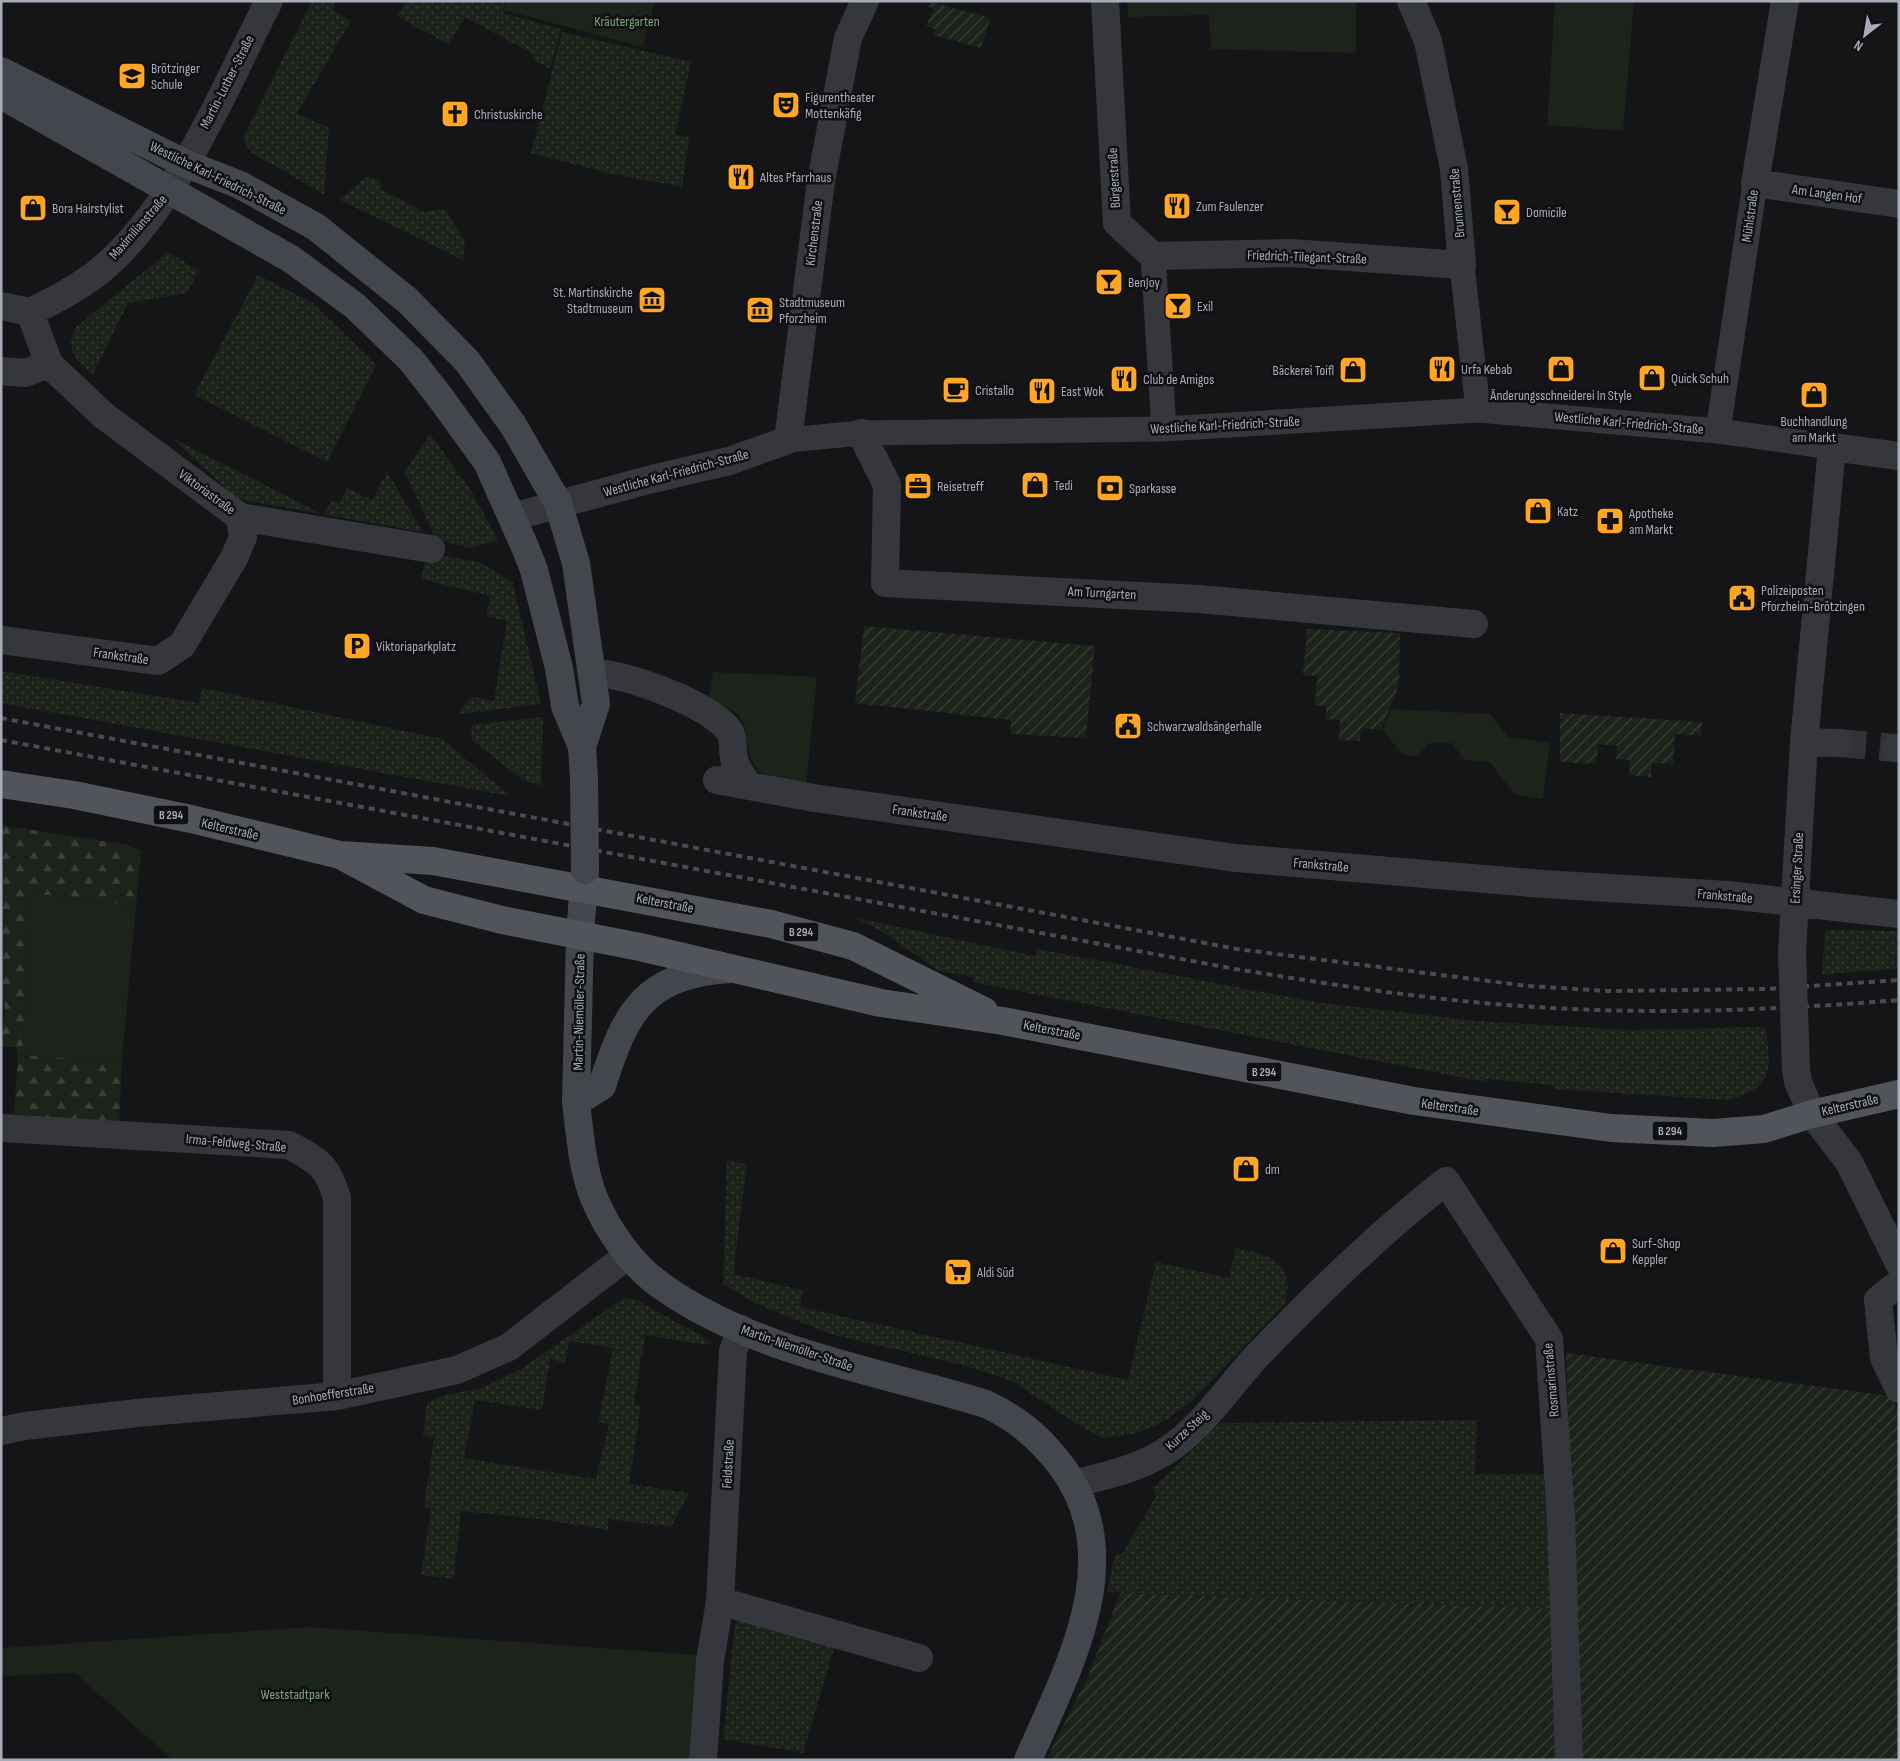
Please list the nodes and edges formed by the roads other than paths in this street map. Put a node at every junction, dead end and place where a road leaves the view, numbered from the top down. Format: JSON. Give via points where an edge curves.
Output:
{"nodes":[{"id":1,"x":269,"y":1,"type":"edge"},
{"id":2,"x":865,"y":1,"type":"edge"},
{"id":3,"x":1105,"y":1,"type":"edge"},
{"id":4,"x":1411,"y":1,"type":"edge"},
{"id":5,"x":1785,"y":1,"type":"edge"},
{"id":6,"x":1,"y":71,"type":"edge"},
{"id":7,"x":1,"y":95,"type":"edge"},
{"id":8,"x":184,"y":163,"type":"junction"},
{"id":9,"x":1755,"y":184,"type":"junction"},
{"id":10,"x":170,"y":191,"type":"junction"},
{"id":11,"x":1899,"y":204,"type":"edge"},
{"id":12,"x":1153,"y":256,"type":"junction"},
{"id":13,"x":1462,"y":265,"type":"junction"},
{"id":14,"x":1,"y":306,"type":"edge"},
{"id":15,"x":30,"y":312,"type":"junction"},
{"id":16,"x":48,"y":364,"type":"junction"},
{"id":17,"x":1,"y":371,"type":"edge"},
{"id":18,"x":1478,"y":410,"type":"junction"},
{"id":19,"x":1164,"y":429,"type":"junction"},
{"id":20,"x":1718,"y":431,"type":"junction"},
{"id":21,"x":861,"y":433,"type":"junction"},
{"id":22,"x":788,"y":440,"type":"junction"},
{"id":23,"x":1832,"y":447,"type":"junction"},
{"id":24,"x":1899,"y":456,"type":"edge"},
{"id":25,"x":558,"y":504,"type":"junction"},
{"id":26,"x":240,"y":517,"type":"junction"},
{"id":27,"x":512,"y":517,"type":"junction"},
{"id":28,"x":431,"y":549,"type":"dead end"},
{"id":29,"x":1474,"y":624,"type":"dead end"},
{"id":30,"x":1,"y":640,"type":"edge"},
{"id":31,"x":593,"y":673,"type":"junction"},
{"id":32,"x":1804,"y":742,"type":"junction"},
{"id":33,"x":1838,"y":743,"type":"tunnel mouth"},
{"id":34,"x":582,"y":747,"type":"junction"},
{"id":35,"x":717,"y":780,"type":"dead end"},
{"id":36,"x":1,"y":784,"type":"edge"},
{"id":37,"x":748,"y":785,"type":"junction"},
{"id":38,"x":340,"y":855,"type":"junction"},
{"id":39,"x":584,"y":879,"type":"junction"},
{"id":40,"x":1795,"y":904,"type":"junction"},
{"id":41,"x":1899,"y":914,"type":"edge"},
{"id":42,"x":580,"y":934,"type":"junction"},
{"id":43,"x":731,"y":969,"type":"junction"},
{"id":44,"x":1003,"y":1021,"type":"junction"},
{"id":45,"x":1899,"y":1094,"type":"edge"},
{"id":46,"x":576,"y":1102,"type":"junction"},
{"id":47,"x":1812,"y":1114,"type":"junction"},
{"id":48,"x":1,"y":1128,"type":"edge"},
{"id":49,"x":1446,"y":1181,"type":"joint"},
{"id":50,"x":628,"y":1255,"type":"junction"},
{"id":51,"x":1899,"y":1263,"type":"edge"},
{"id":52,"x":1899,"y":1283,"type":"edge"},
{"id":53,"x":741,"y":1329,"type":"junction"},
{"id":54,"x":1899,"y":1389,"type":"edge"},
{"id":55,"x":337,"y":1396,"type":"junction"},
{"id":56,"x":1,"y":1431,"type":"edge"},
{"id":57,"x":1073,"y":1484,"type":"junction"},
{"id":58,"x":720,"y":1601,"type":"junction"},
{"id":59,"x":919,"y":1658,"type":"dead end"},
{"id":60,"x":703,"y":1760,"type":"edge"},
{"id":61,"x":1028,"y":1760,"type":"edge"},
{"id":62,"x":1569,"y":1760,"type":"edge"}],
"edges":[{"from":1,"to":8,"type":"street","name":"Martin-Luther-Straße"},
{"from":2,"to":22,"type":"street","name":"Kirchenstraße","via":[[848,38],[820,181]]},
{"from":3,"to":12,"type":"street","name":"Bürgerstraße","via":[[1117,223]]},
{"from":4,"to":13,"type":"street","name":"Brunnenstraße","via":[[1428,41],[1454,169]]},
{"from":5,"to":9,"type":"street","name":"Mühlstraße"},
{"from":6,"to":8,"type":"main road","name":"Westliche Karl-Friedrich-Straße"},
{"from":7,"to":10,"type":"main road","name":"Westliche Karl-Friedrich-Straße"},
{"from":8,"to":10,"type":"street","name":"Maximilianstraße"},
{"from":8,"to":25,"type":"main road","name":"Westliche Karl-Friedrich-Straße","via":[[240,186],[316,227],[407,300],[467,361],[514,425]]},
{"from":9,"to":11,"type":"street","name":"Am Langen Hof"},
{"from":9,"to":20,"type":"street","name":"Mühlstraße"},
{"from":10,"to":15,"type":"street","name":"Maximilianstraße","via":[[128,243],[94,275],[65,296]]},
{"from":10,"to":27,"type":"main road","name":"Westliche Karl-Friedrich-Straße","via":[[291,258],[355,306],[411,360],[440,396],[487,462]]},
{"from":12,"to":13,"type":"street","name":"Friedrich-Tilegant-Straße","via":[[1291,253]]},
{"from":12,"to":19,"type":"street"},
{"from":13,"to":18,"type":"street","name":"Brunnenstraße"},
{"from":14,"to":15,"type":"street"},
{"from":15,"to":16,"type":"street"},
{"from":16,"to":17,"type":"street","via":[[25,373]]},
{"from":16,"to":26,"type":"street","name":"Viktoriastraße","via":[[103,415]]},
{"from":18,"to":19,"type":"street","name":"Westliche Karl-Friedrich-Straße"},
{"from":18,"to":20,"type":"street","name":"Westliche Karl-Friedrich-Straße"},
{"from":19,"to":21,"type":"street","name":"Westliche Karl-Friedrich-Straße"},
{"from":20,"to":23,"type":"street","name":"Westliche Karl-Friedrich-Straße"},
{"from":21,"to":22,"type":"street","name":"Westliche Karl-Friedrich-Straße"},
{"from":21,"to":29,"type":"street","name":"Am Turngarten","via":[[887,485],[885,582],[1199,599]]},
{"from":22,"to":25,"type":"street","name":"Westliche Karl-Friedrich-Straße","via":[[729,461]]},
{"from":23,"to":24,"type":"street","name":"Westliche Karl-Friedrich-Straße"},
{"from":23,"to":32,"type":"street","name":"Ersinger Straße"},
{"from":25,"to":27,"type":"street","name":"Westliche Karl-Friedrich-Straße"},
{"from":25,"to":31,"type":"main road","name":"Westliche Karl-Friedrich-Straße","via":[[576,563]]},
{"from":26,"to":28,"type":"street","name":"Viktoriastraße"},
{"from":26,"to":30,"type":"street","name":"Frankstraße","via":[[243,537],[234,558],[182,646],[158,661]]},
{"from":27,"to":34,"type":"main road","name":"Westliche Karl-Friedrich-Straße","via":[[534,570],[559,668],[565,706]]},
{"from":31,"to":34,"type":"main road","name":"Westliche Karl-Friedrich-Straße","via":[[596,704]]},
{"from":31,"to":37,"type":"street","via":[[610,674],[677,696],[728,729],[734,758]]},
{"from":32,"to":33,"type":"street"},
{"from":32,"to":40,"type":"street","name":"Ersinger Straße"},
{"from":34,"to":39,"type":"main road","name":"Westliche Karl-Friedrich-Straße","bridge":true},
{"from":35,"to":37,"type":"street","name":"Frankstraße"},
{"from":36,"to":38,"type":"main road","name":"Kelterstraße","number":"B 294","via":[[84,797]]},
{"from":37,"to":40,"type":"street","name":"Frankstraße","via":[[814,798],[1236,858],[1543,884],[1728,895]]},
{"from":38,"to":39,"type":"main road","name":"Kelterstraße","number":"B 294","via":[[433,861]]},
{"from":38,"to":42,"type":"main road","name":"Kelterstraße","number":"B 294","via":[[424,900],[512,922]]},
{"from":39,"to":42,"type":"main road","name":"Martin-Niemöller-Straße"},
{"from":39,"to":44,"type":"main road","name":"Kelterstraße","number":"B 294","via":[[853,946]]},
{"from":40,"to":41,"type":"street","name":"Frankstraße"},
{"from":40,"to":47,"type":"street","name":"Ersinger Straße","bridge":true,"via":[[1792,952],[1796,1069]]},
{"from":42,"to":43,"type":"main road","name":"Kelterstraße","number":"B 294"},
{"from":42,"to":46,"type":"main road","name":"Martin-Niemöller-Straße"},
{"from":43,"to":44,"type":"main road","name":"Kelterstraße","number":"B 294","via":[[881,1003]]},
{"from":43,"to":46,"type":"main road","via":[[693,973],[643,998],[628,1020],[602,1086]]},
{"from":44,"to":47,"type":"main road","name":"Kelterstraße","number":"B 294","via":[[1414,1101],[1611,1128],[1713,1132],[1764,1129]]},
{"from":45,"to":47,"type":"main road","name":"Kelterstraße","number":"B 294"},
{"from":46,"to":50,"type":"main road","name":"Martin-Niemöller-Straße","via":[[582,1148],[594,1197]]},
{"from":47,"to":51,"type":"street","name":"Ersinger Straße","via":[[1849,1162]]},
{"from":48,"to":55,"type":"street","name":"Irma-Feldweg-Straße","via":[[288,1145],[317,1160],[331,1178],[337,1198]]},
{"from":49,"to":57,"type":"street","name":"Kurze Steig","via":[[1336,1276],[1256,1357],[1194,1428],[1166,1451],[1138,1466]]},
{"from":49,"to":62,"type":"street","name":"Rosmarinstraße","via":[[1549,1339],[1561,1519]]},
{"from":50,"to":53,"type":"main road","name":"Martin-Niemöller-Straße","via":[[660,1285]]},
{"from":50,"to":55,"type":"street","name":"Bonhoefferstraße","via":[[509,1347],[457,1370]]},
{"from":52,"to":54,"type":"street","via":[[1878,1300],[1884,1358]]},
{"from":53,"to":57,"type":"main road","name":"Martin-Niemöller-Straße","via":[[819,1357],[986,1404],[1029,1430],[1055,1457]]},
{"from":53,"to":58,"type":"street","name":"Feldstraße","via":[[733,1351]]},
{"from":55,"to":56,"type":"street","name":"Bonhoefferstraße","via":[[137,1413]]},
{"from":57,"to":61,"type":"main road","via":[[1090,1521],[1094,1557],[1092,1582],[1075,1648]]},
{"from":58,"to":59,"type":"street"},
{"from":58,"to":60,"type":"street","name":"Feldstraße","via":[[710,1660]]}]}
